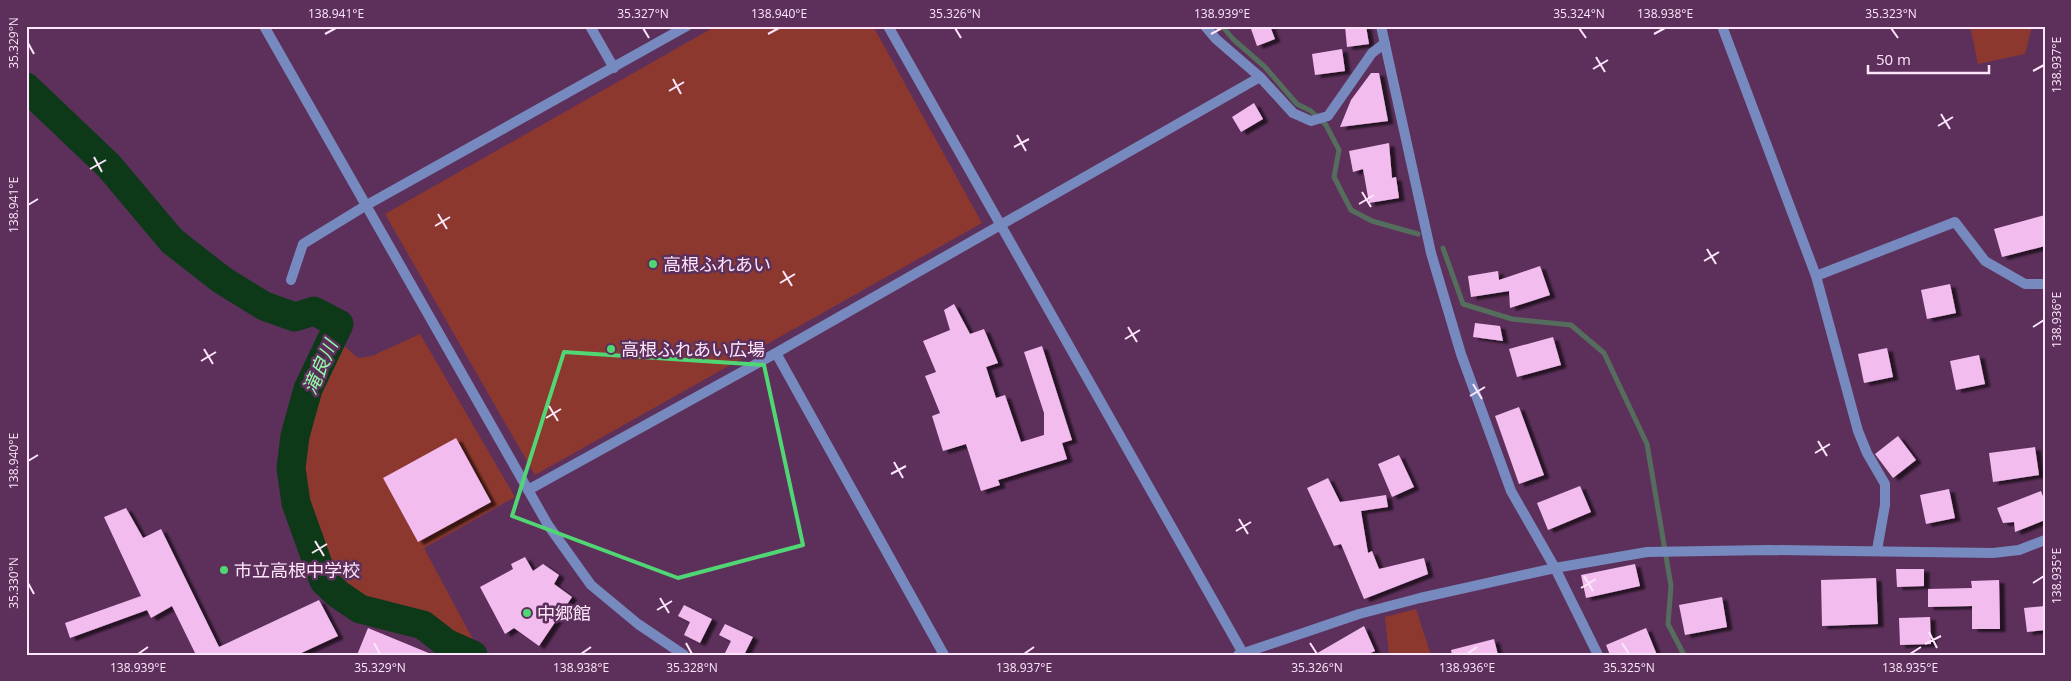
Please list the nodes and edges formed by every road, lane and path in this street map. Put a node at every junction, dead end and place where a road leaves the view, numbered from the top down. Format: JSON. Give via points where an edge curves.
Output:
{"nodes":[{"id":1,"x":264,"y":26,"type":"edge"},
{"id":2,"x":590,"y":26,"type":"edge"},
{"id":3,"x":687,"y":26,"type":"edge"},
{"id":4,"x":888,"y":26,"type":"edge"},
{"id":5,"x":1205,"y":26,"type":"edge"},
{"id":6,"x":1381,"y":26,"type":"edge"},
{"id":7,"x":1722,"y":26,"type":"edge"},
{"id":8,"x":1385,"y":43,"type":"junction"},
{"id":9,"x":614,"y":68,"type":"junction"},
{"id":10,"x":1260,"y":77,"type":"junction"},
{"id":11,"x":365,"y":206,"type":"junction"},
{"id":12,"x":1001,"y":223,"type":"junction"},
{"id":13,"x":1816,"y":276,"type":"junction"},
{"id":14,"x":291,"y":280,"type":"dead end"},
{"id":15,"x":2045,"y":284,"type":"edge"},
{"id":16,"x":776,"y":353,"type":"junction"},
{"id":17,"x":528,"y":490,"type":"junction"},
{"id":18,"x":2045,"y":540,"type":"edge"},
{"id":19,"x":1878,"y":550,"type":"junction"},
{"id":20,"x":1555,"y":568,"type":"junction"},
{"id":21,"x":1242,"y":654,"type":"edge"},
{"id":22,"x":684,"y":655,"type":"edge"},
{"id":23,"x":944,"y":655,"type":"edge"},
{"id":24,"x":1598,"y":655,"type":"edge"}],
"edges":[{"from":1,"to":11,"type":"street"},
{"from":2,"to":9,"type":"street"},
{"from":3,"to":9,"type":"street"},
{"from":4,"to":12,"type":"street"},
{"from":5,"to":10,"type":"street"},
{"from":6,"to":8,"type":"street"},
{"from":7,"to":13,"type":"street"},
{"from":8,"to":10,"type":"street","via":[[1372,53],[1328,116],[1311,121],[1293,113]]},
{"from":8,"to":20,"type":"street","via":[[1431,253],[1461,354],[1511,491]]},
{"from":9,"to":11,"type":"street"},
{"from":10,"to":12,"type":"street"},
{"from":11,"to":14,"type":"street","via":[[303,244]]},
{"from":11,"to":17,"type":"street"},
{"from":12,"to":16,"type":"street"},
{"from":12,"to":21,"type":"street"},
{"from":13,"to":15,"type":"street","via":[[1956,222],[1985,261],[2025,284]]},
{"from":13,"to":19,"type":"street","via":[[1858,430],[1885,484]]},
{"from":16,"to":17,"type":"street"},
{"from":16,"to":23,"type":"street"},
{"from":17,"to":22,"type":"street","via":[[548,525],[591,585],[638,624]]},
{"from":18,"to":19,"type":"street","via":[[2019,550],[1993,553]]},
{"from":19,"to":20,"type":"street","via":[[1682,550],[1647,552]]},
{"from":20,"to":21,"type":"street","via":[[1359,614]]},
{"from":20,"to":24,"type":"street"}]}
